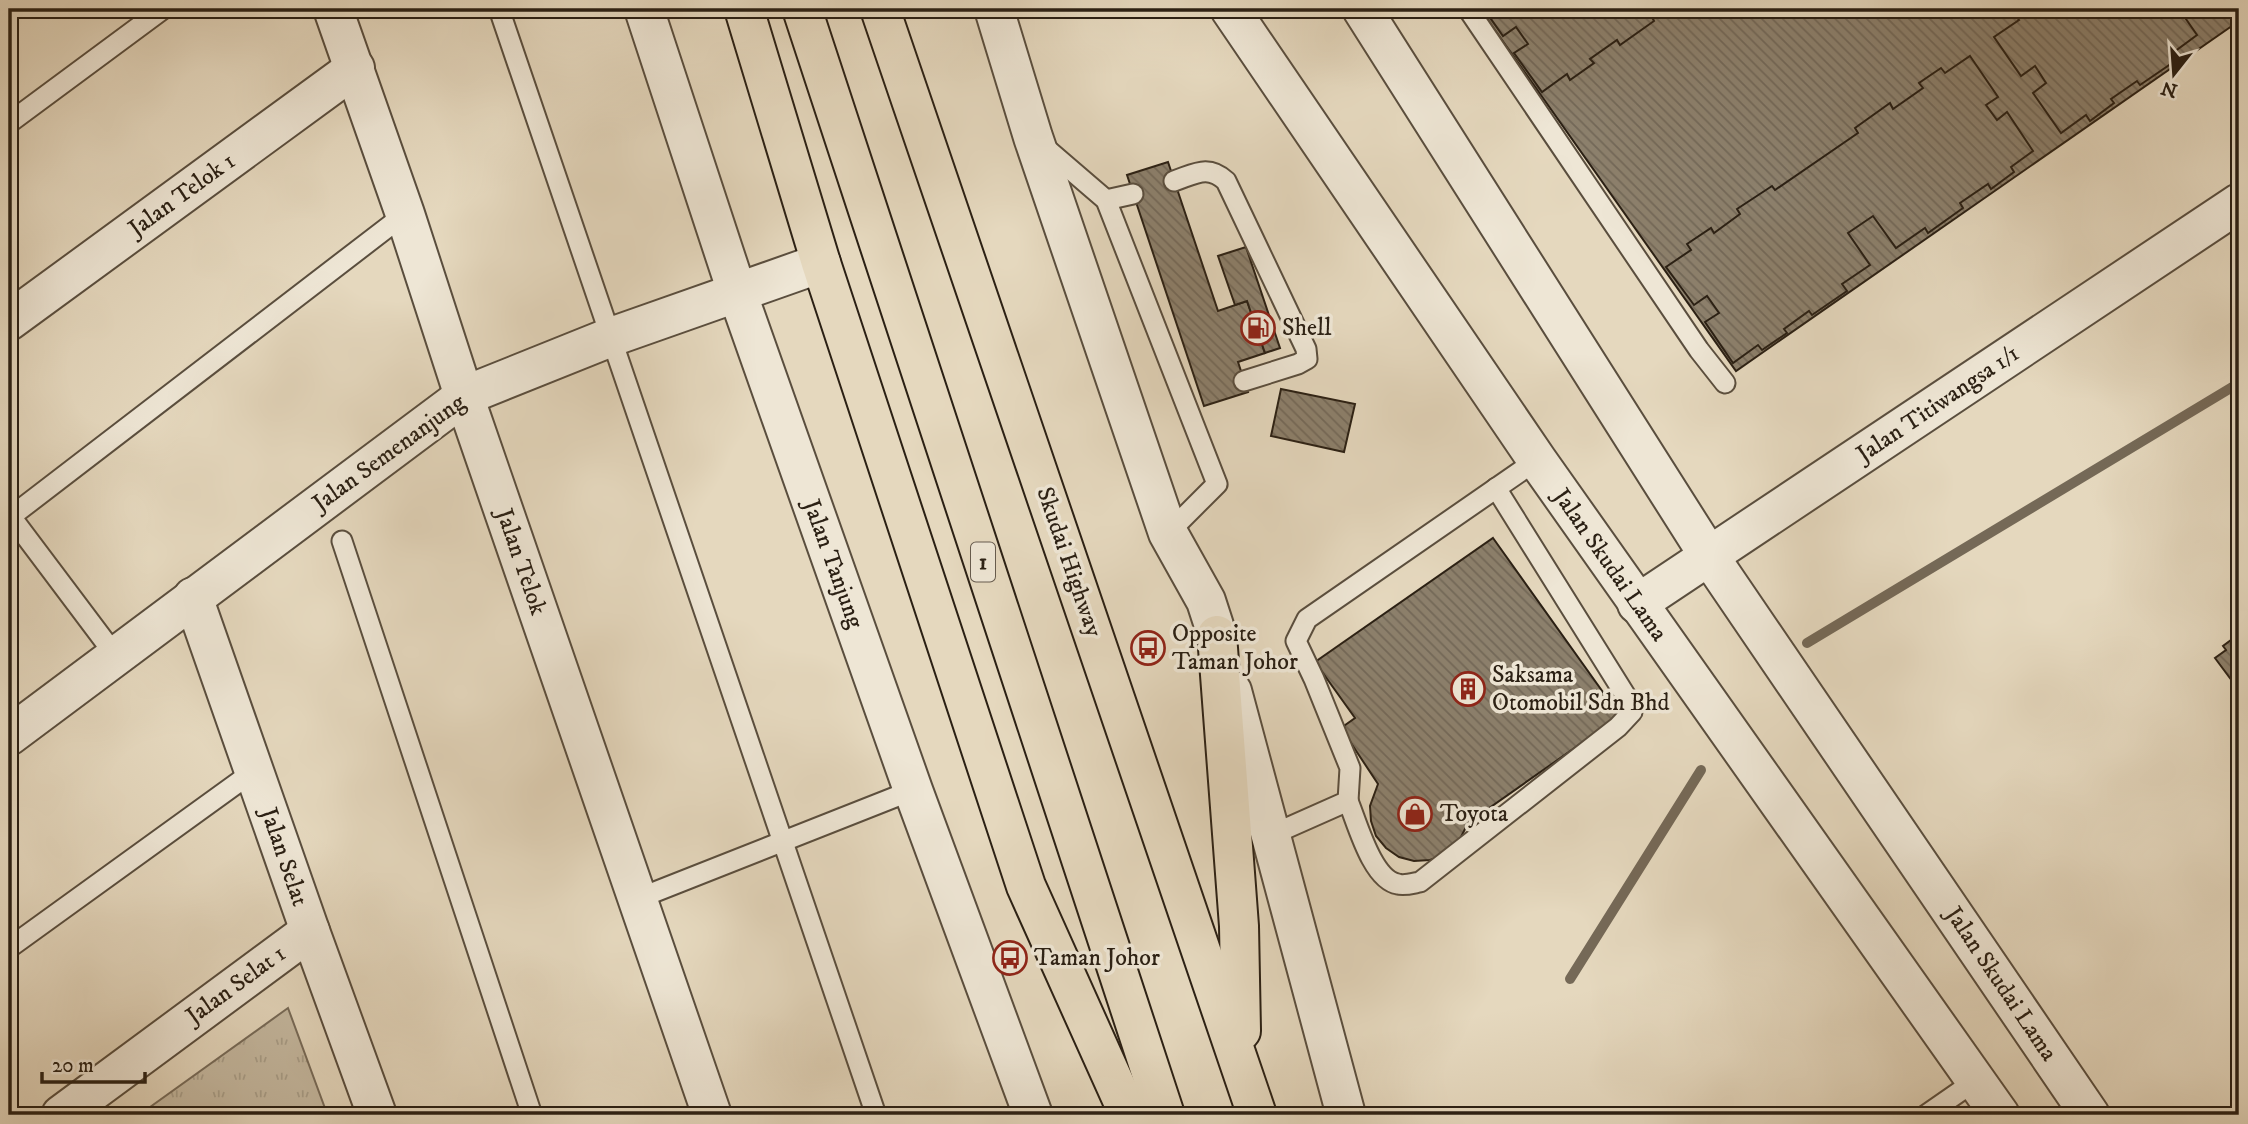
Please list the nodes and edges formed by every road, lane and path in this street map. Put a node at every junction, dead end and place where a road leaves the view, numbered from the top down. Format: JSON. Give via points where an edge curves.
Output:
{"nodes":[{"id":1,"x":163,"y":9,"type":"edge"},
{"id":2,"x":333,"y":9,"type":"edge"},
{"id":3,"x":499,"y":9,"type":"edge"},
{"id":4,"x":644,"y":9,"type":"edge"},
{"id":5,"x":744,"y":9,"type":"edge"},
{"id":6,"x":802,"y":9,"type":"edge"},
{"id":7,"x":880,"y":9,"type":"edge"},
{"id":8,"x":994,"y":9,"type":"edge"},
{"id":9,"x":1230,"y":9,"type":"edge"},
{"id":10,"x":1362,"y":9,"type":"edge"},
{"id":11,"x":1468,"y":9,"type":"edge"},
{"id":12,"x":355,"y":68,"type":"junction"},
{"id":13,"x":9,"y":123,"type":"edge"},
{"id":14,"x":1033,"y":138,"type":"junction"},
{"id":15,"x":1174,"y":181,"type":"dead end"},
{"id":16,"x":1133,"y":194,"type":"dead end"},
{"id":17,"x":1106,"y":200,"type":"junction"},
{"id":18,"x":2239,"y":203,"type":"edge"},
{"id":19,"x":405,"y":214,"type":"junction"},
{"id":20,"x":821,"y":263,"type":"junction"},
{"id":21,"x":737,"y":292,"type":"junction"},
{"id":22,"x":9,"y":321,"type":"edge"},
{"id":23,"x":611,"y":337,"type":"junction"},
{"id":24,"x":1244,"y":381,"type":"dead end"},
{"id":25,"x":1725,"y":383,"type":"dead end"},
{"id":26,"x":464,"y":396,"type":"junction"},
{"id":27,"x":1537,"y":460,"type":"junction"},
{"id":28,"x":1496,"y":488,"type":"junction"},
{"id":29,"x":9,"y":516,"type":"edge"},
{"id":30,"x":1168,"y":533,"type":"junction"},
{"id":31,"x":342,"y":541,"type":"dead end"},
{"id":32,"x":1709,"y":556,"type":"junction"},
{"id":33,"x":193,"y":597,"type":"junction"},
{"id":34,"x":1637,"y":604,"type":"junction"},
{"id":35,"x":1217,"y":635,"type":"junction"},
{"id":36,"x":116,"y":655,"type":"junction"},
{"id":37,"x":9,"y":736,"type":"edge"},
{"id":38,"x":254,"y":771,"type":"junction"},
{"id":39,"x":913,"y":790,"type":"junction"},
{"id":40,"x":1348,"y":801,"type":"junction"},
{"id":41,"x":1269,"y":836,"type":"junction"},
{"id":42,"x":783,"y":842,"type":"junction"},
{"id":43,"x":637,"y":899,"type":"junction"},
{"id":44,"x":310,"y":931,"type":"junction"},
{"id":45,"x":9,"y":948,"type":"edge"},
{"id":46,"x":1241,"y":1067,"type":"junction"},
{"id":47,"x":1975,"y":1081,"type":"junction"},
{"id":48,"x":97,"y":1104,"type":"edge"},
{"id":49,"x":705,"y":1112,"type":"edge"},
{"id":50,"x":61,"y":1115,"type":"edge"},
{"id":51,"x":377,"y":1115,"type":"edge"},
{"id":52,"x":532,"y":1115,"type":"edge"},
{"id":53,"x":876,"y":1115,"type":"edge"},
{"id":54,"x":1033,"y":1115,"type":"edge"},
{"id":55,"x":1129,"y":1115,"type":"edge"},
{"id":56,"x":1165,"y":1115,"type":"edge"},
{"id":57,"x":1256,"y":1115,"type":"edge"},
{"id":58,"x":1346,"y":1115,"type":"edge"},
{"id":59,"x":1927,"y":1115,"type":"edge"},
{"id":60,"x":2000,"y":1115,"type":"edge"},
{"id":61,"x":2090,"y":1115,"type":"edge"}],
"edges":[{"from":1,"to":13,"type":"lane"},
{"from":2,"to":12,"type":"street","name":"Jalan Telok"},
{"from":3,"to":23,"type":"lane"},
{"from":4,"to":21,"type":"street","name":"Jalan Tanjung"},
{"from":5,"to":20,"type":"main road"},
{"from":6,"to":56,"type":"main road","number":"1"},
{"from":7,"to":46,"type":"main road","name":"Skudai Highway"},
{"from":8,"to":14,"type":"street"},
{"from":9,"to":27,"type":"street","name":"Jalan Skudai Lama"},
{"from":10,"to":32,"type":"street","name":"Jalan Skudai Lama"},
{"from":11,"to":25,"type":"lane"},
{"from":12,"to":19,"type":"street","name":"Jalan Telok"},
{"from":12,"to":22,"type":"street","name":"Jalan Telok 1"},
{"from":14,"to":17,"type":"lane"},
{"from":14,"to":30,"type":"street"},
{"from":15,"to":24,"type":"lane","via":[[1205,171],[1226,181],[1306,349],[1307,359],[1298,364]]},
{"from":16,"to":17,"type":"lane"},
{"from":17,"to":30,"type":"lane","via":[[1192,395],[1217,484]]},
{"from":18,"to":32,"type":"street","name":"Jalan Titiwangsa 1/1"},
{"from":19,"to":26,"type":"street","name":"Jalan Telok"},
{"from":19,"to":29,"type":"lane"},
{"from":20,"to":21,"type":"street","name":"Jalan Semenanjung"},
{"from":20,"to":55,"type":"main road","via":[[1026,886]]},
{"from":21,"to":23,"type":"street","name":"Jalan Semenanjung"},
{"from":21,"to":39,"type":"street","name":"Jalan Tanjung"},
{"from":23,"to":26,"type":"street","name":"Jalan Semenanjung"},
{"from":23,"to":42,"type":"lane"},
{"from":26,"to":33,"type":"street","name":"Jalan Semenanjung"},
{"from":26,"to":43,"type":"street","name":"Jalan Telok"},
{"from":27,"to":28,"type":"lane"},
{"from":27,"to":34,"type":"street","name":"Jalan Skudai Lama"},
{"from":28,"to":40,"type":"lane","via":[[1307,620],[1296,641],[1350,768]]},
{"from":28,"to":40,"type":"lane","via":[[1632,712],[1619,727],[1420,882],[1398,884],[1382,877]]},
{"from":29,"to":36,"type":"lane"},
{"from":30,"to":35,"type":"street","via":[[1206,601]]},
{"from":31,"to":52,"type":"lane"},
{"from":32,"to":34,"type":"street","name":"Jalan Titiwangsa 1/1"},
{"from":32,"to":61,"type":"street","name":"Jalan Skudai Lama"},
{"from":33,"to":36,"type":"street","name":"Jalan Semenanjung"},
{"from":33,"to":38,"type":"street","name":"Jalan Selat"},
{"from":34,"to":47,"type":"street","name":"Jalan Skudai Lama"},
{"from":35,"to":41,"type":"street"},
{"from":35,"to":46,"type":"main road","via":[[1239,926]]},
{"from":36,"to":37,"type":"street","name":"Jalan Semenanjung"},
{"from":38,"to":44,"type":"street","name":"Jalan Selat"},
{"from":38,"to":45,"type":"lane"},
{"from":39,"to":42,"type":"lane"},
{"from":39,"to":54,"type":"street","name":"Jalan Tanjung"},
{"from":40,"to":41,"type":"lane"},
{"from":41,"to":58,"type":"street"},
{"from":42,"to":43,"type":"lane"},
{"from":42,"to":53,"type":"lane"},
{"from":43,"to":49,"type":"street","name":"Jalan Telok"},
{"from":44,"to":48,"type":"street","name":"Jalan Selat 1"},
{"from":44,"to":51,"type":"street","name":"Jalan Selat"},
{"from":46,"to":57,"type":"main road","name":"Skudai Highway"},
{"from":47,"to":59,"type":"lane"},
{"from":47,"to":60,"type":"street","name":"Jalan Skudai Lama"},
{"from":48,"to":50,"type":"street","name":"Jalan Selat 1"}]}
